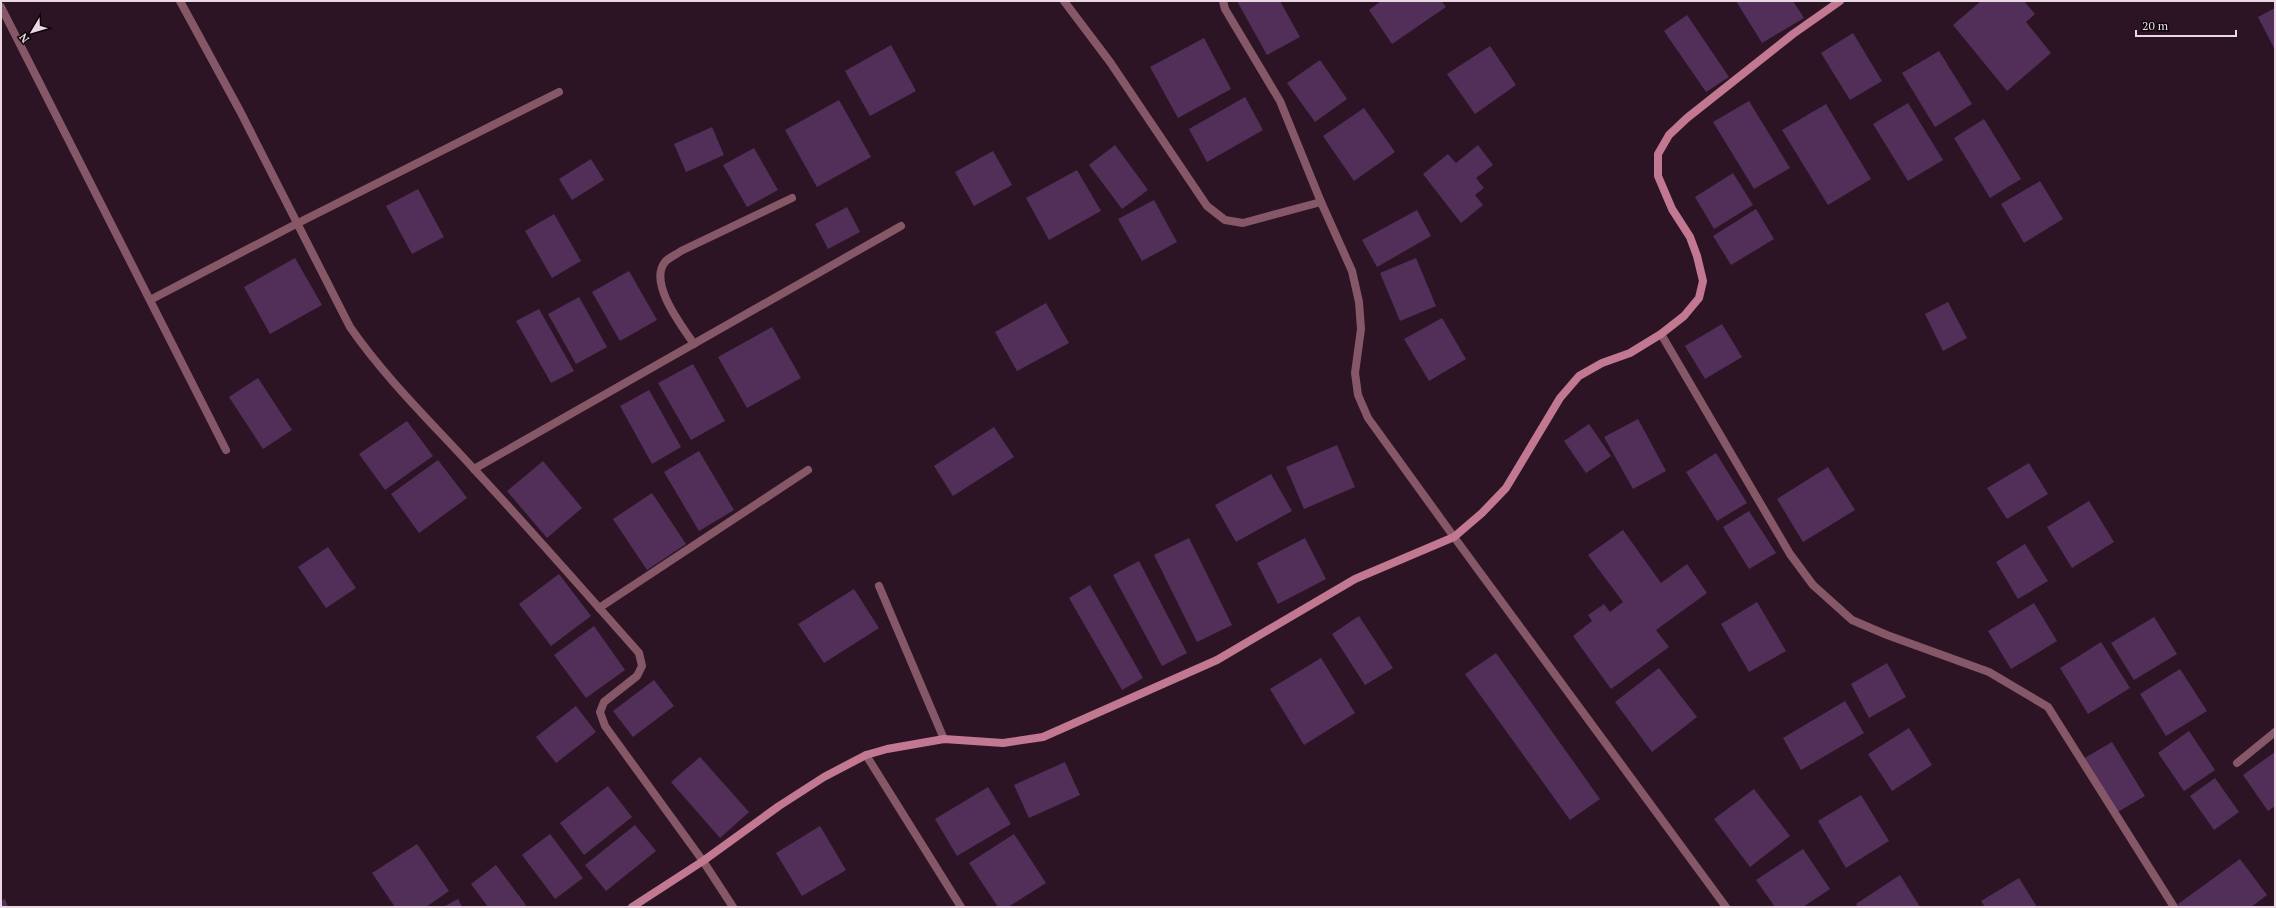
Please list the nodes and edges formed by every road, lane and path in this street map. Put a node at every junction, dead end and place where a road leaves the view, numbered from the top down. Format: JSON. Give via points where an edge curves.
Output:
{"nodes":[{"id":1,"x":180,"y":1,"type":"edge"},
{"id":2,"x":1064,"y":1,"type":"edge"},
{"id":3,"x":1223,"y":1,"type":"edge"},
{"id":4,"x":1840,"y":1,"type":"edge"},
{"id":5,"x":1,"y":7,"type":"edge"},
{"id":6,"x":559,"y":92,"type":"dead end"},
{"id":7,"x":792,"y":198,"type":"dead end"},
{"id":8,"x":1321,"y":202,"type":"junction"},
{"id":9,"x":298,"y":223,"type":"junction"},
{"id":10,"x":901,"y":226,"type":"dead end"},
{"id":11,"x":150,"y":300,"type":"junction"},
{"id":12,"x":1660,"y":334,"type":"junction"},
{"id":13,"x":694,"y":344,"type":"junction"},
{"id":14,"x":226,"y":450,"type":"dead end"},
{"id":15,"x":474,"y":469,"type":"junction"},
{"id":16,"x":808,"y":470,"type":"dead end"},
{"id":17,"x":1454,"y":537,"type":"junction"},
{"id":18,"x":879,"y":586,"type":"dead end"},
{"id":19,"x":599,"y":608,"type":"junction"},
{"id":20,"x":2275,"y":732,"type":"edge"},
{"id":21,"x":944,"y":739,"type":"junction"},
{"id":22,"x":866,"y":755,"type":"junction"},
{"id":23,"x":2237,"y":764,"type":"dead end"},
{"id":24,"x":703,"y":861,"type":"junction"},
{"id":25,"x":632,"y":907,"type":"edge"},
{"id":26,"x":733,"y":907,"type":"edge"},
{"id":27,"x":961,"y":907,"type":"edge"},
{"id":28,"x":1726,"y":907,"type":"edge"},
{"id":29,"x":2174,"y":907,"type":"edge"}],
"edges":[{"from":1,"to":9,"type":"street"},
{"from":2,"to":8,"type":"street","via":[[1110,62],[1207,206],[1225,220],[1243,223]]},
{"from":3,"to":8,"type":"street","via":[[1225,9],[1280,101]]},
{"from":4,"to":12,"type":"street","via":[[1768,54],[1669,135],[1658,154],[1658,176],[1672,209],[1690,237],[1703,281],[1699,298],[1684,316]]},
{"from":5,"to":11,"type":"street"},
{"from":6,"to":9,"type":"street"},
{"from":7,"to":13,"type":"street","via":[[681,251],[665,262],[660,280],[668,302]]},
{"from":8,"to":17,"type":"street","via":[[1352,271],[1359,302],[1361,329],[1355,373],[1358,395],[1368,418]]},
{"from":9,"to":11,"type":"street"},
{"from":9,"to":15,"type":"street","via":[[350,327],[368,354]]},
{"from":10,"to":13,"type":"street"},
{"from":11,"to":14,"type":"street"},
{"from":12,"to":17,"type":"street","via":[[1630,353],[1579,376],[1560,398],[1506,488]]},
{"from":12,"to":29,"type":"street","via":[[1790,554],[1813,585],[1852,620],[1989,672],[2048,707]]},
{"from":13,"to":15,"type":"street"},
{"from":15,"to":19,"type":"street"},
{"from":16,"to":19,"type":"street"},
{"from":17,"to":21,"type":"street","via":[[1355,579],[1217,660],[1043,737],[1003,743]]},
{"from":17,"to":28,"type":"street"},
{"from":18,"to":21,"type":"street"},
{"from":19,"to":24,"type":"street","via":[[639,653],[642,666],[638,676],[604,702],[600,712],[605,726]]},
{"from":20,"to":23,"type":"street"},
{"from":21,"to":22,"type":"street"},
{"from":22,"to":24,"type":"street","via":[[824,777]]},
{"from":22,"to":27,"type":"street"},
{"from":24,"to":25,"type":"street"},
{"from":24,"to":26,"type":"street"}]}
